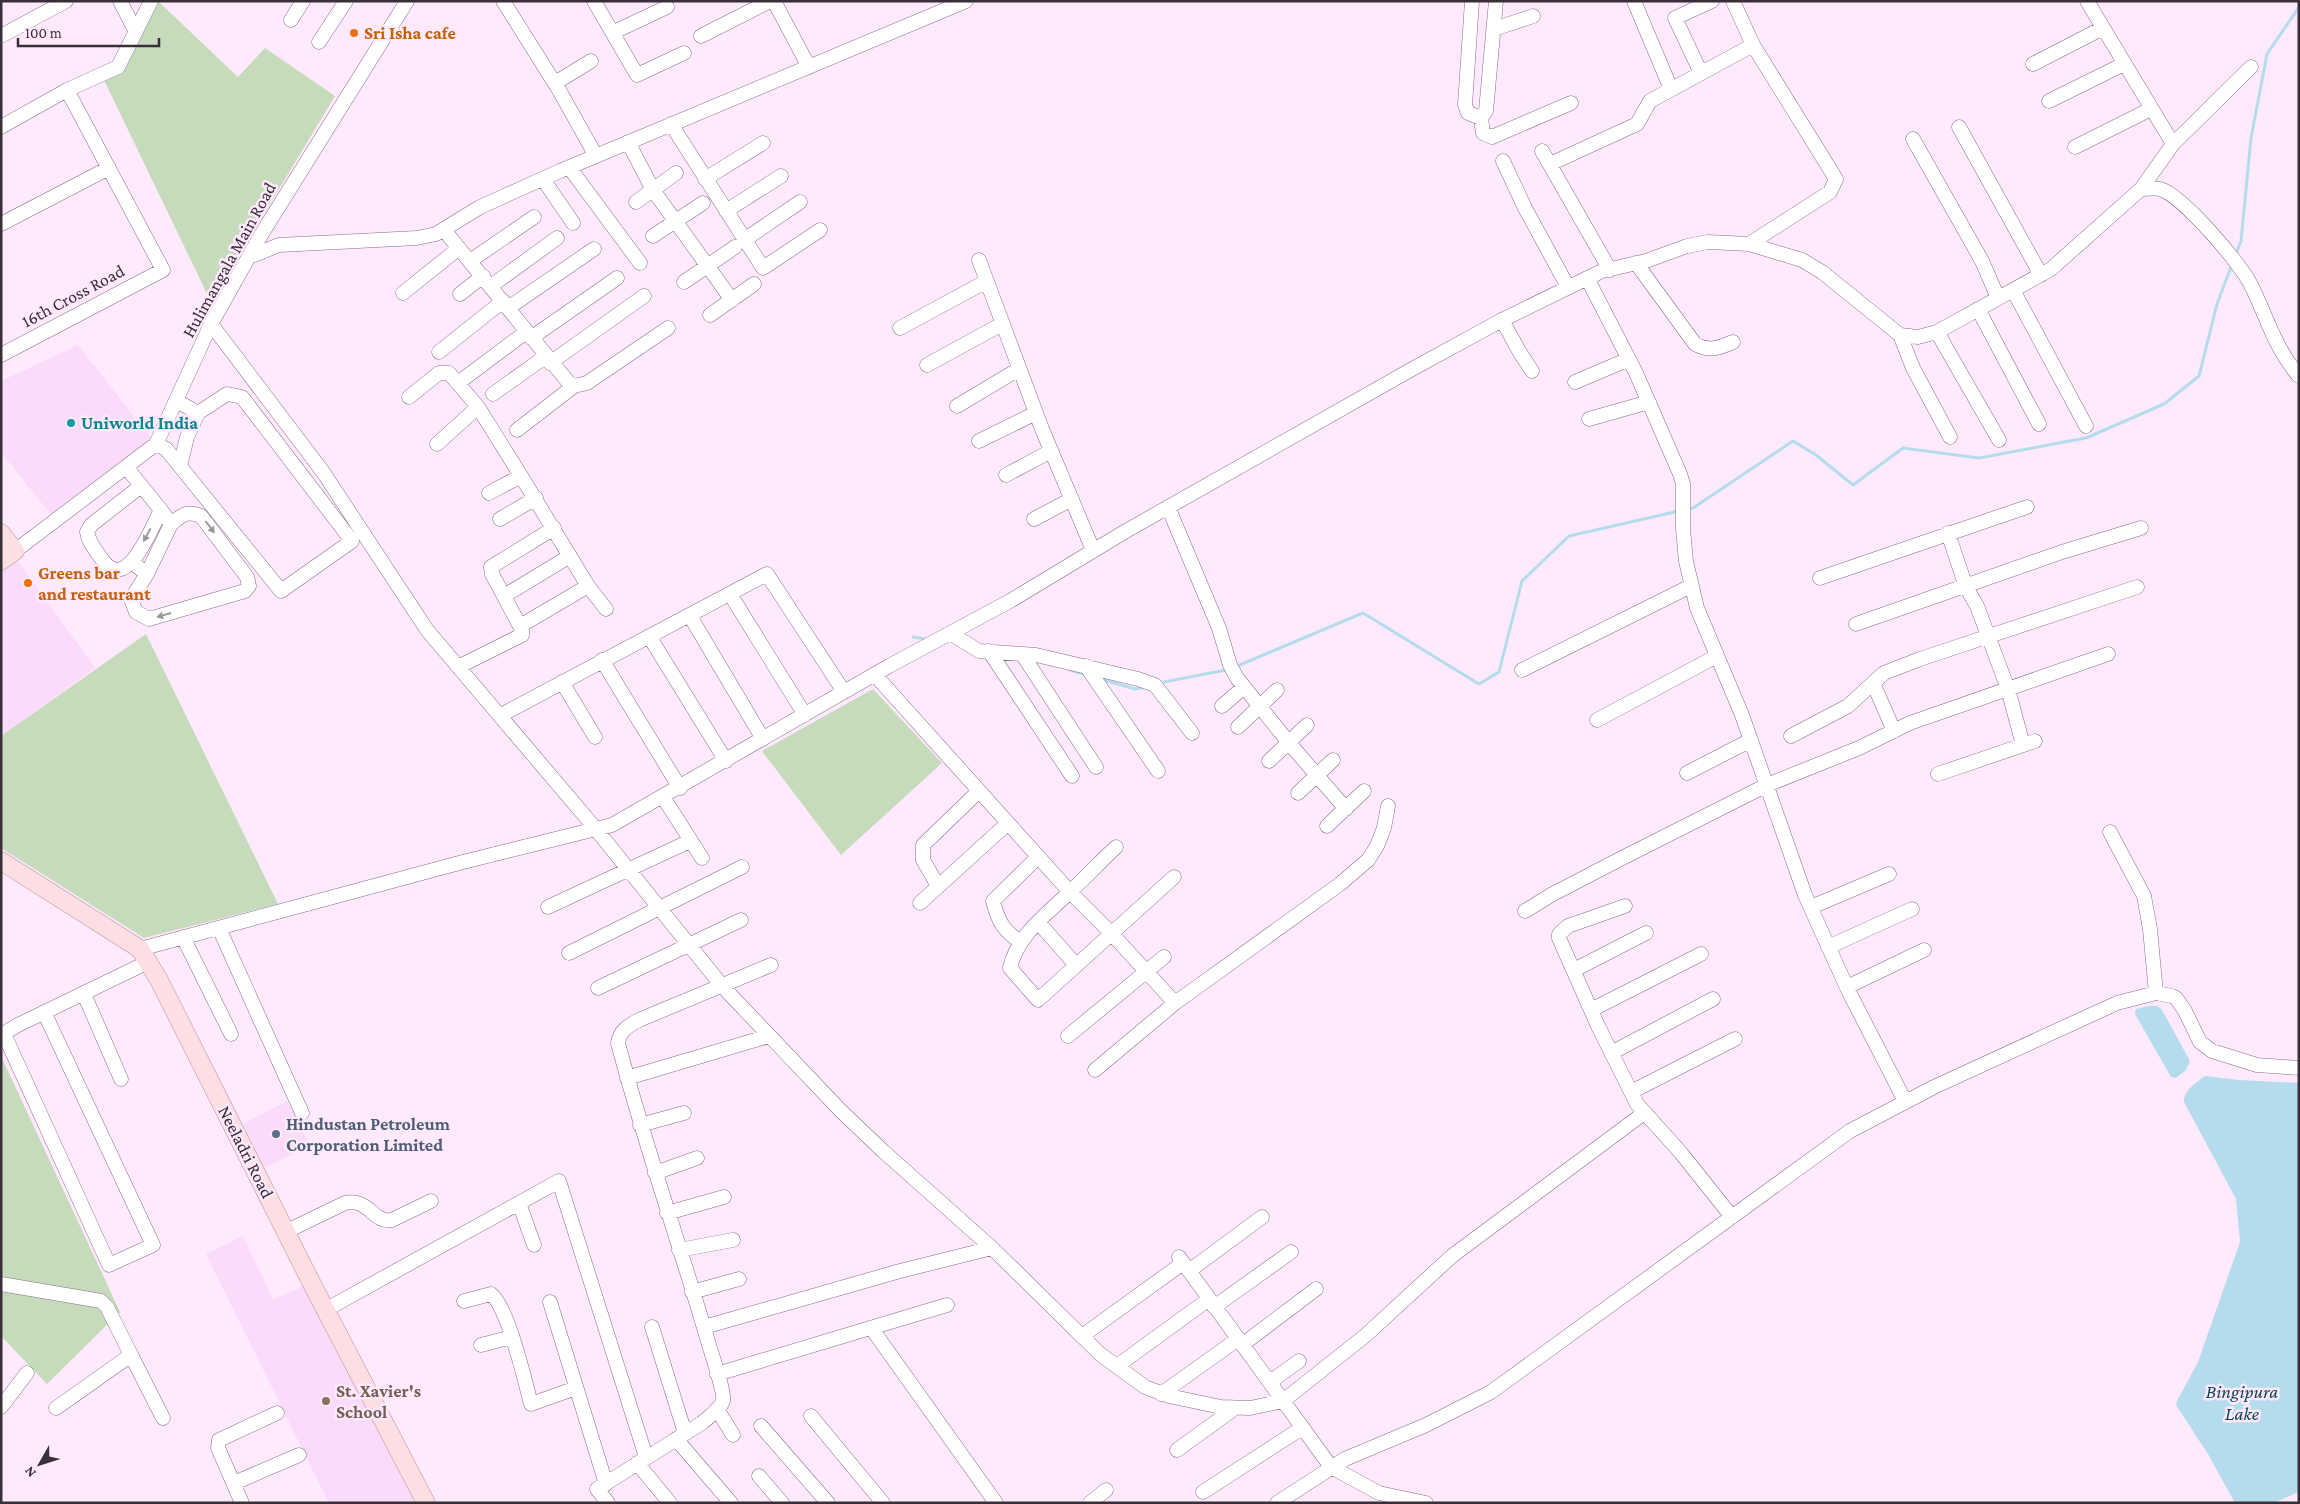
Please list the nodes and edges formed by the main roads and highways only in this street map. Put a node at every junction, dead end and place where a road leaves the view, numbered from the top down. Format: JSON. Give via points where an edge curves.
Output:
{"nodes":[{"id":1,"x":1,"y":533,"type":"edge"},
{"id":2,"x":8,"y":556,"type":"edge"},
{"id":3,"x":1,"y":861,"type":"edge"},
{"id":4,"x":426,"y":1503,"type":"edge"}],
"edges":[{"from":1,"to":2,"type":"main road"},
{"from":3,"to":4,"type":"main road","name":"Neeladri Road","via":[[144,955]]}]}
